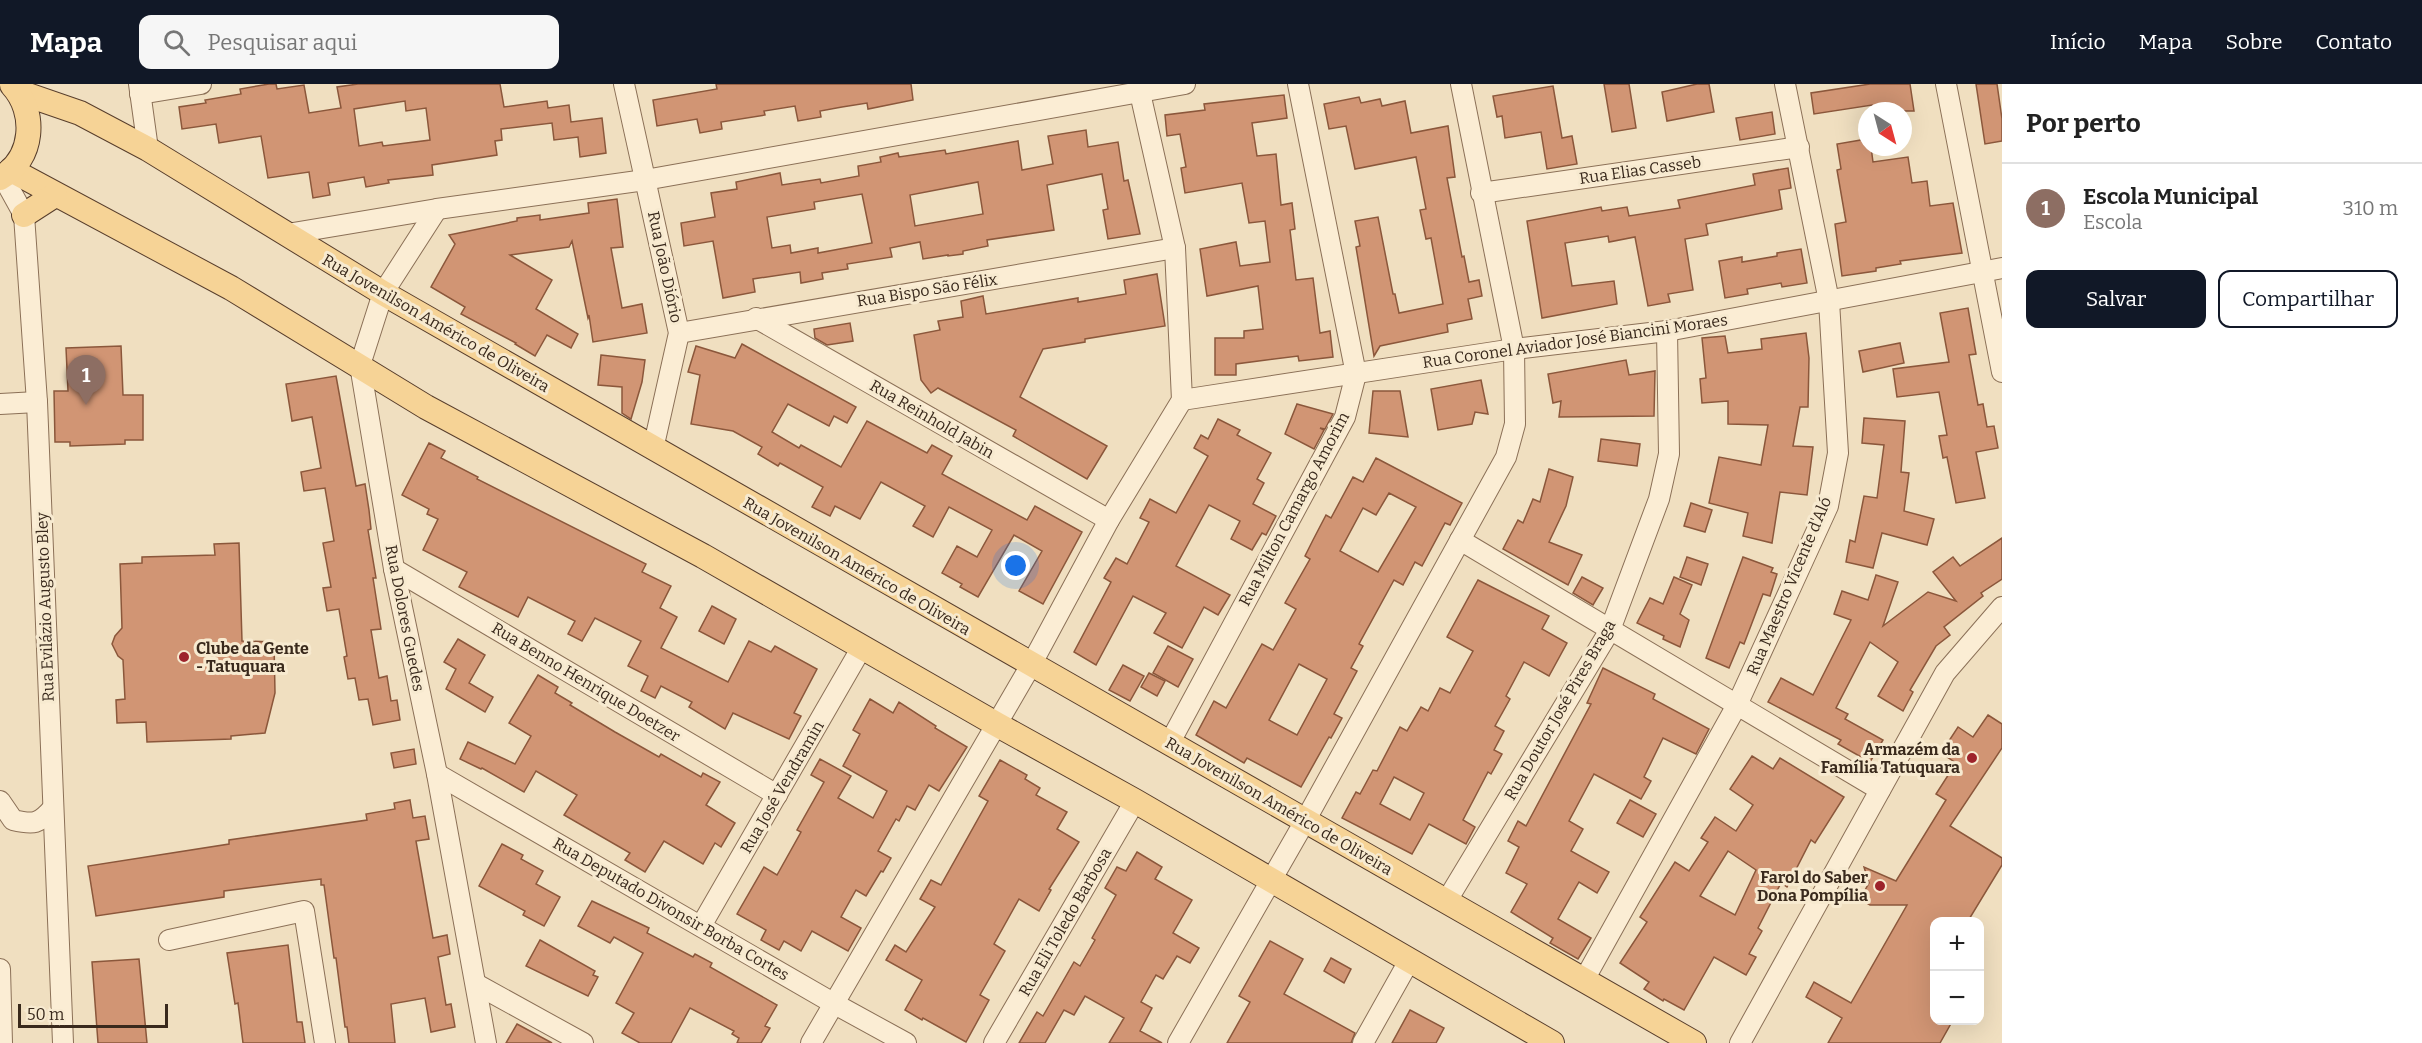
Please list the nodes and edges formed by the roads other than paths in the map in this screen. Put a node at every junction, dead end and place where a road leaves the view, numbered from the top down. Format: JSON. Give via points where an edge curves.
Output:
{"nodes":[{"id":1,"x":201,"y":84,"type":"edge"},
{"id":2,"x":624,"y":84,"type":"edge"},
{"id":3,"x":1185,"y":84,"type":"edge"},
{"id":4,"x":1298,"y":84,"type":"edge"},
{"id":5,"x":1461,"y":84,"type":"edge"},
{"id":6,"x":1785,"y":84,"type":"edge"},
{"id":7,"x":1946,"y":84,"type":"edge"},
{"id":8,"x":15,"y":88,"type":"edge"},
{"id":9,"x":1139,"y":88,"type":"edge"},
{"id":10,"x":140,"y":89,"type":"edge"},
{"id":11,"x":1799,"y":147,"type":"junction"},
{"id":12,"x":148,"y":149,"type":"junction"},
{"id":13,"x":5,"y":175,"type":"edge"},
{"id":14,"x":645,"y":180,"type":"junction"},
{"id":15,"x":1481,"y":193,"type":"junction"},
{"id":16,"x":55,"y":195,"type":"junction"},
{"id":17,"x":436,"y":209,"type":"junction"},
{"id":18,"x":24,"y":215,"type":"junction"},
{"id":19,"x":287,"y":234,"type":"junction"},
{"id":20,"x":1175,"y":248,"type":"junction"},
{"id":21,"x":1993,"y":269,"type":"edge"},
{"id":22,"x":383,"y":293,"type":"junction"},
{"id":23,"x":1829,"y":301,"type":"junction"},
{"id":24,"x":756,"y":318,"type":"junction"},
{"id":25,"x":1667,"y":331,"type":"junction"},
{"id":26,"x":679,"y":333,"type":"junction"},
{"id":27,"x":1514,"y":349,"type":"junction"},
{"id":28,"x":360,"y":365,"type":"junction"},
{"id":29,"x":2002,"y":372,"type":"edge"},
{"id":30,"x":1356,"y":374,"type":"junction"},
{"id":31,"x":1182,"y":400,"type":"junction"},
{"id":32,"x":37,"y":402,"type":"junction"},
{"id":33,"x":0,"y":404,"type":"edge"},
{"id":34,"x":653,"y":449,"type":"junction"},
{"id":35,"x":1109,"y":520,"type":"junction"},
{"id":36,"x":1460,"y":540,"type":"junction"},
{"id":37,"x":394,"y":569,"type":"junction"},
{"id":38,"x":2002,"y":606,"type":"edge"},
{"id":39,"x":1610,"y":630,"type":"junction"},
{"id":40,"x":862,"y":647,"type":"junction"},
{"id":41,"x":1031,"y":665,"type":"junction"},
{"id":42,"x":1737,"y":705,"type":"junction"},
{"id":43,"x":996,"y":724,"type":"junction"},
{"id":44,"x":1169,"y":744,"type":"junction"},
{"id":45,"x":437,"y":774,"type":"junction"},
{"id":46,"x":1880,"y":790,"type":"junction"},
{"id":47,"x":777,"y":795,"type":"junction"},
{"id":48,"x":0,"y":801,"type":"edge"},
{"id":49,"x":1135,"y":801,"type":"junction"},
{"id":50,"x":53,"y":808,"type":"junction"},
{"id":51,"x":1305,"y":821,"type":"junction"},
{"id":52,"x":1270,"y":881,"type":"junction"},
{"id":53,"x":1446,"y":902,"type":"junction"},
{"id":54,"x":701,"y":926,"type":"junction"},
{"id":55,"x":169,"y":940,"type":"dead end"},
{"id":56,"x":1408,"y":961,"type":"junction"},
{"id":57,"x":0,"y":969,"type":"edge"},
{"id":58,"x":1584,"y":980,"type":"junction"},
{"id":59,"x":476,"y":984,"type":"junction"},
{"id":60,"x":833,"y":1003,"type":"junction"},
{"id":61,"x":1545,"y":1041,"type":"edge"},
{"id":62,"x":2,"y":1043,"type":"edge"},
{"id":63,"x":63,"y":1043,"type":"edge"},
{"id":64,"x":325,"y":1043,"type":"edge"},
{"id":65,"x":486,"y":1043,"type":"edge"},
{"id":66,"x":583,"y":1043,"type":"edge"},
{"id":67,"x":811,"y":1043,"type":"edge"},
{"id":68,"x":906,"y":1043,"type":"edge"},
{"id":69,"x":994,"y":1043,"type":"edge"},
{"id":70,"x":1178,"y":1043,"type":"edge"},
{"id":71,"x":1362,"y":1043,"type":"edge"},
{"id":72,"x":1694,"y":1043,"type":"edge"},
{"id":73,"x":1740,"y":1043,"type":"edge"}],
"edges":[{"from":1,"to":10,"type":"street"},
{"from":2,"to":14,"type":"street","name":"Rua João Diório"},
{"from":3,"to":9,"type":"street"},
{"from":4,"to":30,"type":"street","name":"Rua Milton Camargo Amorim"},
{"from":5,"to":15,"type":"street"},
{"from":6,"to":11,"type":"street","name":"Rua Maestro Vicente d'Aló"},
{"from":7,"to":21,"type":"street"},
{"from":8,"to":12,"type":"main road","name":"Rua Jovenilson Américo de Oliveira","via":[[80,113]]},
{"from":8,"to":13,"type":"main road","via":[[26,107],[28,141],[22,157]]},
{"from":9,"to":14,"type":"street"},
{"from":9,"to":20,"type":"street"},
{"from":10,"to":12,"type":"street"},
{"from":11,"to":15,"type":"street","name":"Rua Elias Casseb"},
{"from":11,"to":23,"type":"street","name":"Rua Maestro Vicente d'Aló"},
{"from":12,"to":19,"type":"main road","name":"Rua Jovenilson Américo de Oliveira"},
{"from":13,"to":16,"type":"main road"},
{"from":13,"to":18,"type":"street","name":"Rua Evilázio Augusto Bley"},
{"from":14,"to":17,"type":"street"},
{"from":14,"to":26,"type":"street","name":"Rua João Diório"},
{"from":15,"to":27,"type":"street"},
{"from":16,"to":18,"type":"main road"},
{"from":16,"to":28,"type":"main road","via":[[231,288]]},
{"from":17,"to":19,"type":"street"},
{"from":17,"to":22,"type":"street","name":"Rua Dolores Guedes"},
{"from":18,"to":32,"type":"street","name":"Rua Evilázio Augusto Bley"},
{"from":19,"to":22,"type":"main road","name":"Rua Jovenilson Américo de Oliveira"},
{"from":20,"to":24,"type":"street","name":"Rua Bispo São Félix"},
{"from":20,"to":31,"type":"street"},
{"from":21,"to":23,"type":"street","name":"Rua Coronel Aviador José Biancini Moraes"},
{"from":21,"to":29,"type":"street"},
{"from":22,"to":28,"type":"street","name":"Rua Dolores Guedes"},
{"from":22,"to":34,"type":"main road","name":"Rua Jovenilson Américo de Oliveira"},
{"from":23,"to":25,"type":"street","name":"Rua Coronel Aviador José Biancini Moraes"},
{"from":23,"to":42,"type":"street","name":"Rua Maestro Vicente d'Aló","via":[[1838,453],[1828,506]]},
{"from":24,"to":26,"type":"street","name":"Rua Bispo São Félix"},
{"from":24,"to":35,"type":"street","name":"Rua Reinhold Jabin"},
{"from":25,"to":27,"type":"street","name":"Rua Coronel Aviador José Biancini Moraes"},
{"from":25,"to":39,"type":"street","name":"Rua Doutor José Pires Braga","via":[[1668,454],[1659,499]]},
{"from":26,"to":34,"type":"street","name":"Rua João Diório"},
{"from":27,"to":30,"type":"street","name":"Rua Coronel Aviador José Biancini Moraes"},
{"from":27,"to":36,"type":"street","via":[[1515,424],[1506,457]]},
{"from":28,"to":37,"type":"street","name":"Rua Dolores Guedes"},
{"from":28,"to":40,"type":"main road","via":[[426,407],[703,556]]},
{"from":30,"to":31,"type":"street","name":"Rua Coronel Aviador José Biancini Moraes"},
{"from":30,"to":44,"type":"street","name":"Rua Milton Camargo Amorim","via":[[1345,417]]},
{"from":31,"to":35,"type":"street"},
{"from":32,"to":33,"type":"street"},
{"from":32,"to":50,"type":"street","name":"Rua Evilázio Augusto Bley"},
{"from":34,"to":41,"type":"main road","name":"Rua Jovenilson Américo de Oliveira"},
{"from":35,"to":41,"type":"street"},
{"from":36,"to":39,"type":"street"},
{"from":36,"to":51,"type":"street"},
{"from":37,"to":45,"type":"street","name":"Rua Dolores Guedes"},
{"from":37,"to":47,"type":"street","name":"Rua Benno Henrique Doetzer"},
{"from":38,"to":46,"type":"street","via":[[1945,673]]},
{"from":39,"to":42,"type":"street"},
{"from":39,"to":53,"type":"street","name":"Rua Doutor José Pires Braga"},
{"from":40,"to":43,"type":"main road"},
{"from":40,"to":47,"type":"street","name":"Rua José Vendramin"},
{"from":41,"to":43,"type":"street"},
{"from":41,"to":44,"type":"main road","name":"Rua Jovenilson Américo de Oliveira"},
{"from":42,"to":46,"type":"street"},
{"from":42,"to":58,"type":"street","name":"Rua Maestro Vicente d'Aló"},
{"from":43,"to":49,"type":"main road"},
{"from":43,"to":60,"type":"street"},
{"from":44,"to":51,"type":"main road","name":"Rua Jovenilson Américo de Oliveira"},
{"from":45,"to":54,"type":"street","name":"Rua Deputado Divonsir Borba Cortes"},
{"from":45,"to":59,"type":"street","name":"Rua Dolores Guedes"},
{"from":46,"to":73,"type":"street"},
{"from":47,"to":54,"type":"street","name":"Rua José Vendramin"},
{"from":48,"to":50,"type":"street","via":[[13,820],[28,824],[41,821]]},
{"from":49,"to":52,"type":"main road"},
{"from":49,"to":69,"type":"street","name":"Rua Eli Toledo Barbosa"},
{"from":50,"to":63,"type":"street","name":"Rua Evilázio Augusto Bley"},
{"from":51,"to":52,"type":"street"},
{"from":51,"to":53,"type":"main road","name":"Rua Jovenilson Américo de Oliveira"},
{"from":52,"to":56,"type":"main road"},
{"from":52,"to":70,"type":"street"},
{"from":53,"to":58,"type":"main road","name":"Rua Jovenilson Américo de Oliveira"},
{"from":54,"to":60,"type":"street","name":"Rua Deputado Divonsir Borba Cortes"},
{"from":55,"to":64,"type":"street","via":[[304,911]]},
{"from":56,"to":61,"type":"main road"},
{"from":56,"to":71,"type":"street"},
{"from":57,"to":62,"type":"street"},
{"from":58,"to":72,"type":"main road","name":"Rua Jovenilson Américo de Oliveira"},
{"from":59,"to":65,"type":"street","name":"Rua Dolores Guedes"},
{"from":59,"to":66,"type":"street"},
{"from":60,"to":67,"type":"street"},
{"from":60,"to":68,"type":"street","name":"Rua Deputado Divonsir Borba Cortes"}]}
